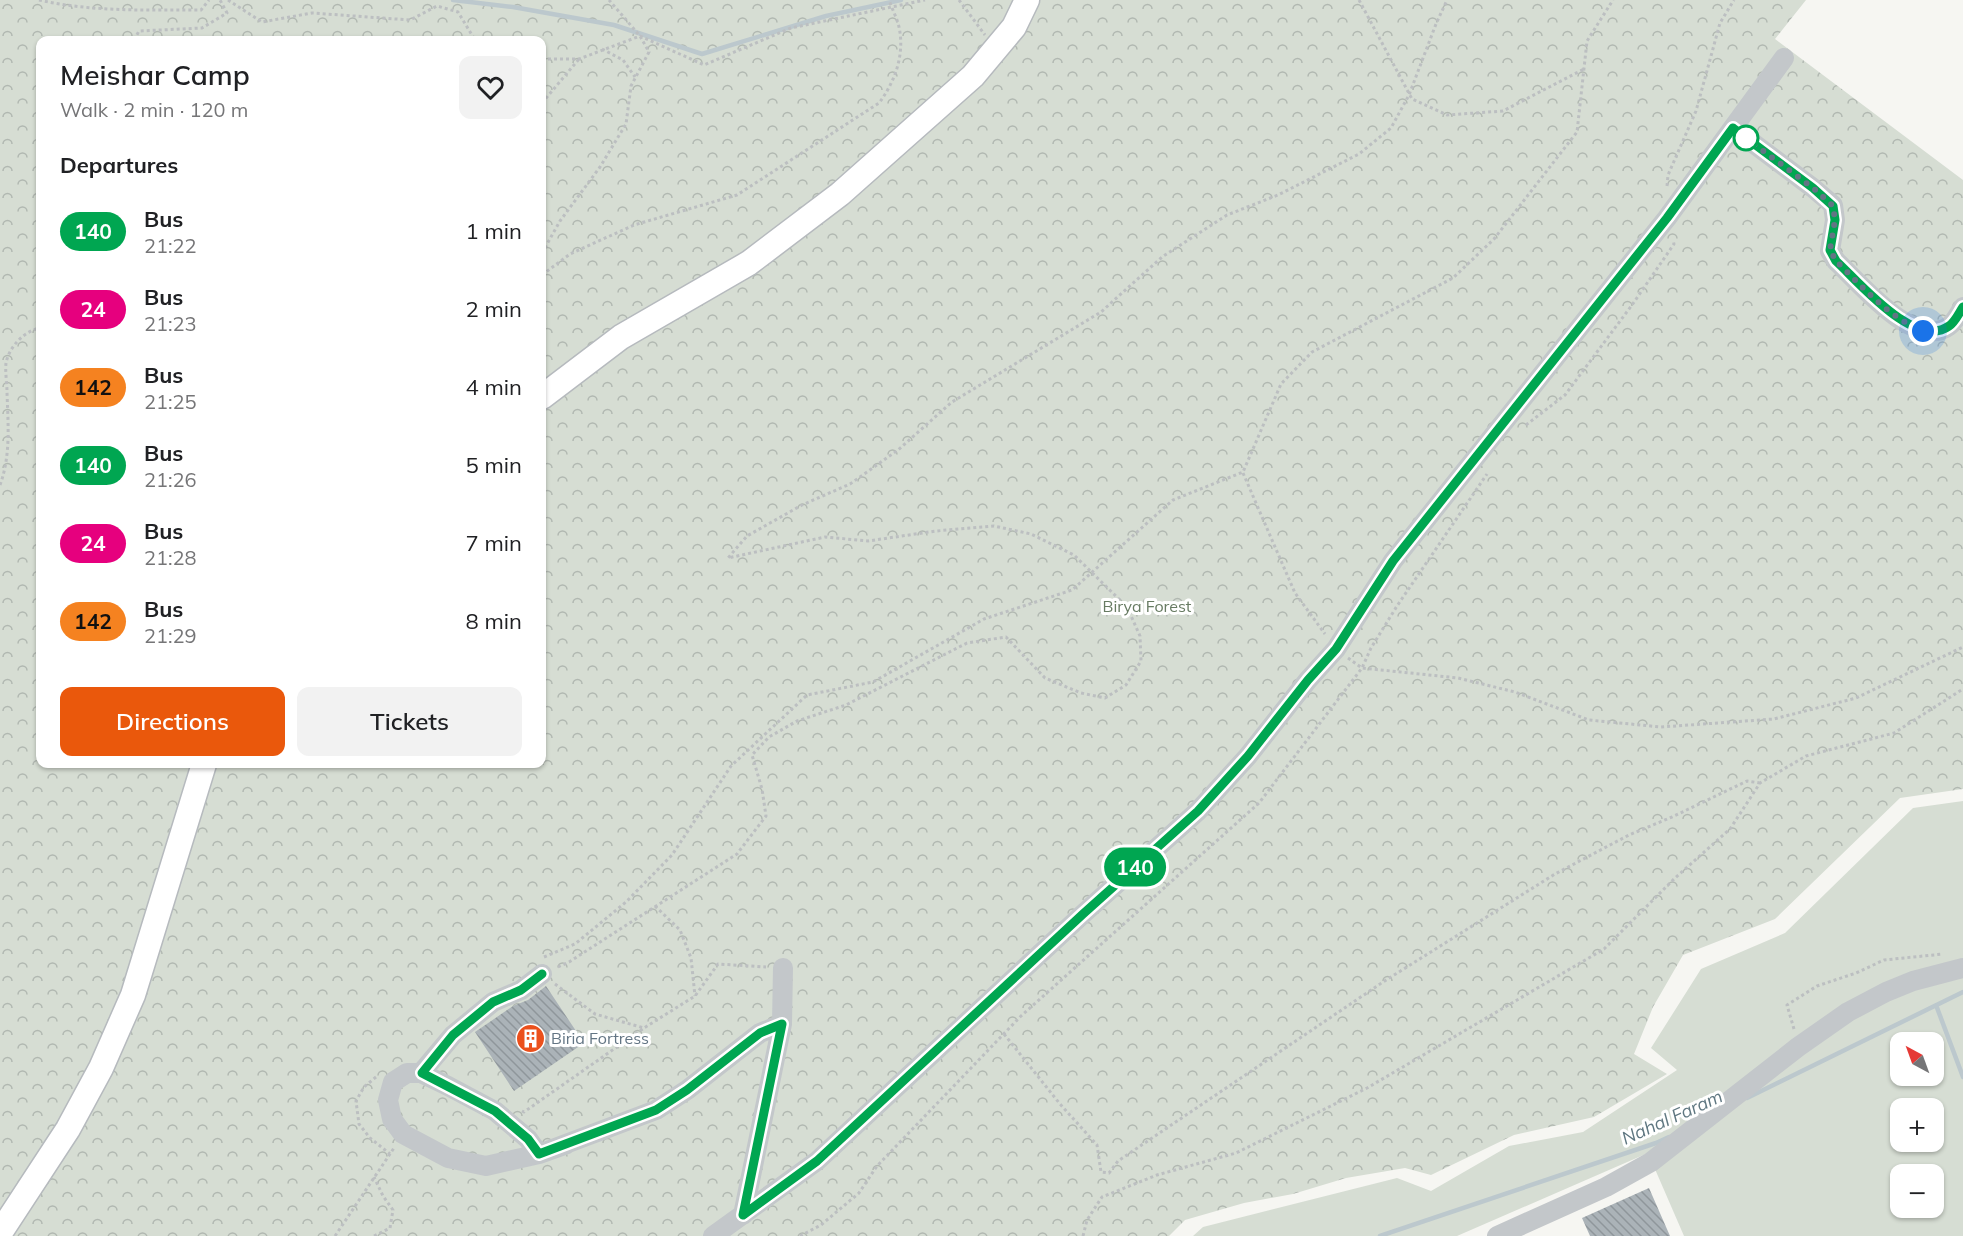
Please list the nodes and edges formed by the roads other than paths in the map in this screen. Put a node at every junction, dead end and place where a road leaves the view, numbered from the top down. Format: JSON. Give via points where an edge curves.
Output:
{"nodes":[{"id":1,"x":1027,"y":0,"type":"edge"},
{"id":2,"x":1784,"y":58,"type":"dead end"},
{"id":3,"x":1733,"y":128,"type":"junction"},
{"id":4,"x":1963,"y":307,"type":"edge"},
{"id":5,"x":546,"y":394,"type":"edge"},
{"id":6,"x":203,"y":768,"type":"edge"},
{"id":7,"x":783,"y":968,"type":"road end"},
{"id":8,"x":1963,"y":968,"type":"edge"},
{"id":9,"x":542,"y":974,"type":"road end"},
{"id":10,"x":782,"y":1024,"type":"junction"},
{"id":11,"x":422,"y":1073,"type":"junction"},
{"id":12,"x":567,"y":1144,"type":"dead end"},
{"id":13,"x":539,"y":1154,"type":"junction"},
{"id":14,"x":743,"y":1215,"type":"junction"},
{"id":15,"x":0,"y":1233,"type":"edge"},
{"id":16,"x":713,"y":1236,"type":"edge"},
{"id":17,"x":1497,"y":1236,"type":"edge"}],
"edges":[{"from":1,"to":5,"type":"main road","via":[[1014,27],[973,76],[840,194],[749,263],[621,337]]},
{"from":2,"to":3,"type":"street"},
{"from":3,"to":4,"type":"street","via":[[1833,206],[1830,250],[1836,261],[1893,315],[1923,331],[1938,331],[1950,326]]},
{"from":3,"to":14,"type":"street","via":[[1667,218],[1393,561],[1336,649],[1198,811],[817,1161]]},
{"from":6,"to":15,"type":"main road","via":[[133,995],[101,1068],[68,1129]]},
{"from":7,"to":10,"type":"street"},
{"from":8,"to":17,"type":"street","via":[[1913,981],[1848,1012],[1651,1162],[1606,1187]]},
{"from":9,"to":11,"type":"street","via":[[521,990],[493,1002],[453,1035]]},
{"from":10,"to":13,"type":"street","via":[[760,1033],[656,1110]]},
{"from":10,"to":14,"type":"street"},
{"from":11,"to":13,"type":"street","via":[[495,1111],[528,1139]]},
{"from":11,"to":13,"type":"street","via":[[407,1073],[393,1082],[388,1100],[392,1119],[403,1134],[448,1158],[486,1166]]},
{"from":12,"to":13,"type":"street"},
{"from":14,"to":16,"type":"street"}]}
